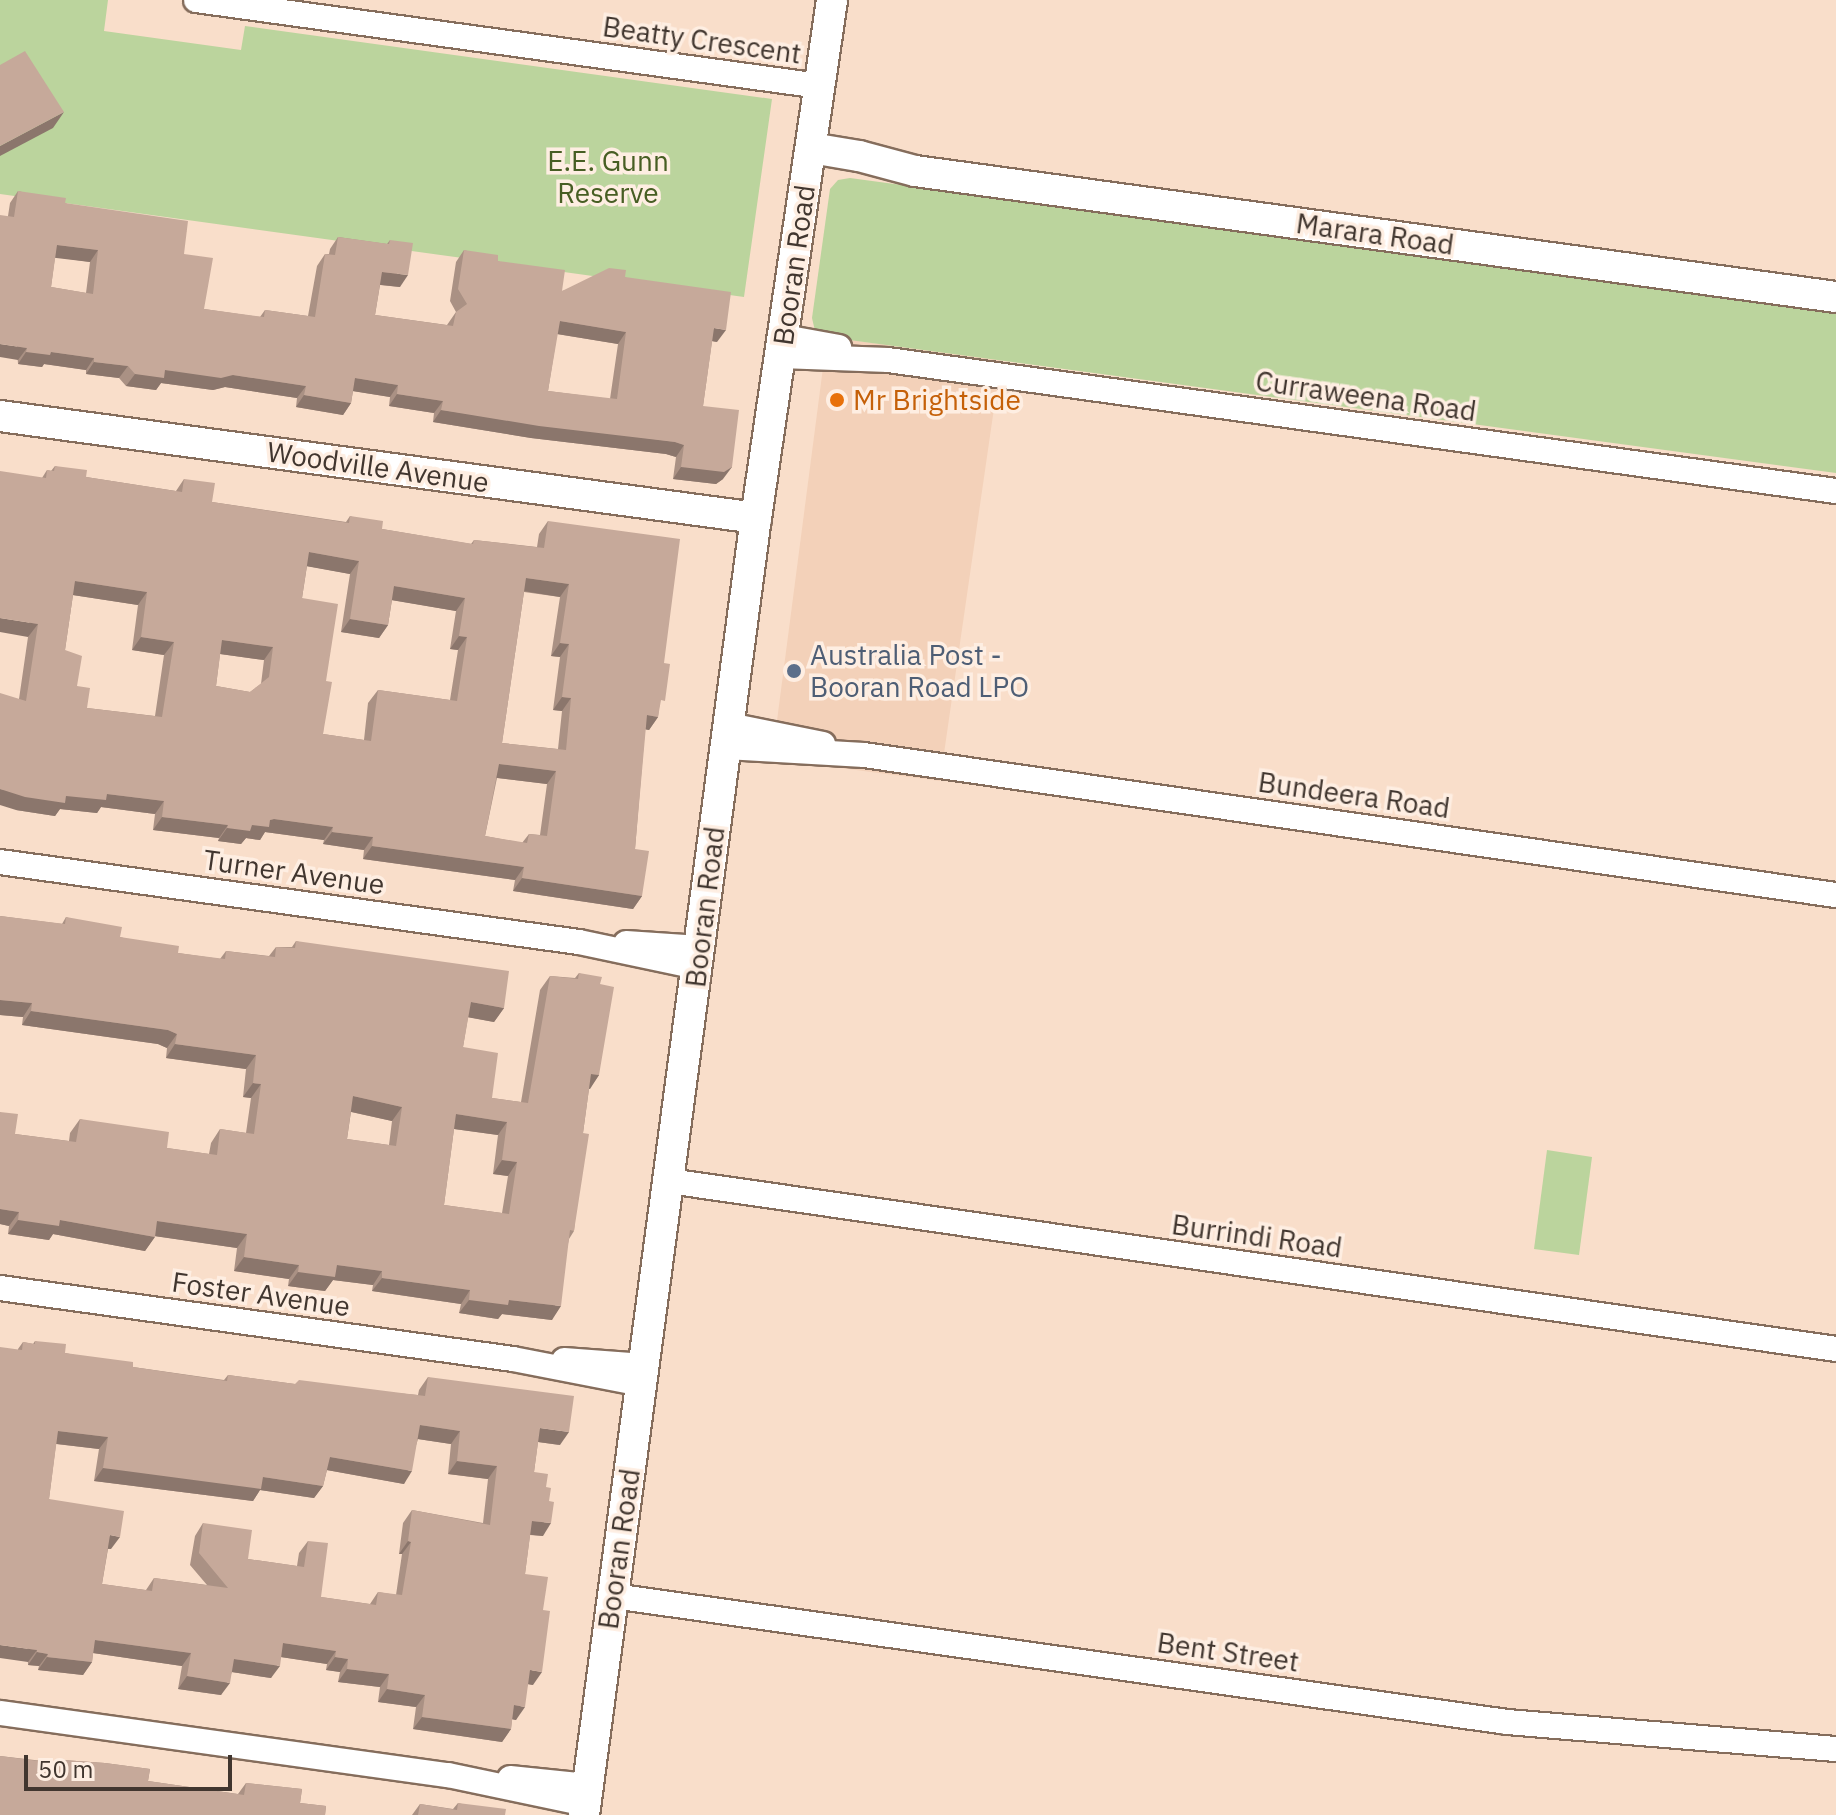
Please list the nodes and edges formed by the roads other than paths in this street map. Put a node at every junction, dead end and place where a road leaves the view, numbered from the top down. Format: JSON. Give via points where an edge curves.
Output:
{"nodes":[{"id":1,"x":196,"y":0,"type":"edge"},
{"id":2,"x":832,"y":0,"type":"edge"},
{"id":3,"x":820,"y":86,"type":"junction"},
{"id":4,"x":810,"y":157,"type":"junction"},
{"id":5,"x":1836,"y":297,"type":"edge"},
{"id":6,"x":783,"y":347,"type":"junction"},
{"id":7,"x":0,"y":416,"type":"edge"},
{"id":8,"x":1836,"y":491,"type":"edge"},
{"id":9,"x":756,"y":518,"type":"junction"},
{"id":10,"x":728,"y":736,"type":"junction"},
{"id":11,"x":0,"y":862,"type":"edge"},
{"id":12,"x":1836,"y":895,"type":"edge"},
{"id":13,"x":699,"y":958,"type":"junction"},
{"id":14,"x":669,"y":1181,"type":"junction"},
{"id":15,"x":0,"y":1288,"type":"edge"},
{"id":16,"x":1836,"y":1349,"type":"edge"},
{"id":17,"x":643,"y":1375,"type":"junction"},
{"id":18,"x":613,"y":1596,"type":"junction"},
{"id":19,"x":0,"y":1713,"type":"edge"},
{"id":20,"x":1836,"y":1749,"type":"edge"},
{"id":21,"x":586,"y":1802,"type":"edge"}],
"edges":[{"from":1,"to":3,"type":"street","name":"Beatty Crescent"},
{"from":2,"to":3,"type":"street","name":"Booran Road"},
{"from":3,"to":4,"type":"street","name":"Booran Road"},
{"from":4,"to":5,"type":"street","name":"Marara Road","via":[[859,156],[915,171]]},
{"from":4,"to":6,"type":"street","name":"Booran Road"},
{"from":6,"to":8,"type":"street","name":"Curraweena Road","via":[[821,342],[888,360]]},
{"from":6,"to":9,"type":"street","name":"Booran Road"},
{"from":7,"to":9,"type":"street","name":"Woodville Avenue"},
{"from":9,"to":10,"type":"street","name":"Booran Road"},
{"from":10,"to":12,"type":"street","name":"Bundeera Road","via":[[790,736],[864,755]]},
{"from":10,"to":13,"type":"street","name":"Booran Road"},
{"from":11,"to":13,"type":"street","name":"Turner Avenue","via":[[579,942],[662,943]]},
{"from":13,"to":14,"type":"street","name":"Booran Road"},
{"from":14,"to":16,"type":"street","name":"Burrindi Road"},
{"from":14,"to":17,"type":"street","name":"Booran Road"},
{"from":15,"to":17,"type":"street","name":"Foster Avenue","via":[[513,1359],[605,1360]]},
{"from":17,"to":18,"type":"street","name":"Booran Road"},
{"from":18,"to":20,"type":"street","name":"Bent Street","via":[[1507,1722]]},
{"from":18,"to":21,"type":"street","name":"Booran Road"},
{"from":19,"to":21,"type":"street","via":[[448,1775],[550,1780]]}]}
